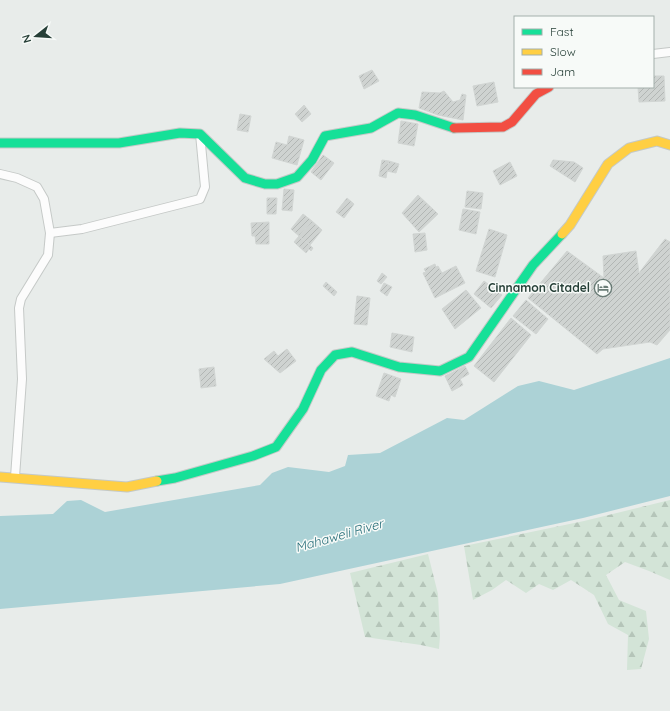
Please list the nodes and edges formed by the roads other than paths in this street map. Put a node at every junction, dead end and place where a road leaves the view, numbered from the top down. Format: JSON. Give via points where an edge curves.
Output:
{"nodes":[{"id":1,"x":670,"y":52,"type":"edge"},
{"id":2,"x":654,"y":54,"type":"edge"},
{"id":3,"x":547,"y":88,"type":"edge"},
{"id":4,"x":200,"y":134,"type":"junction"},
{"id":5,"x":0,"y":143,"type":"edge"},
{"id":6,"x":670,"y":145,"type":"edge"},
{"id":7,"x":0,"y":174,"type":"edge"},
{"id":8,"x":50,"y":233,"type":"junction"},
{"id":9,"x":0,"y":477,"type":"edge"},
{"id":10,"x":15,"y":477,"type":"junction"}],
"edges":[{"from":1,"to":2,"type":"street"},
{"from":3,"to":4,"type":"street","via":[[536,94],[512,122],[503,127],[453,128],[415,115],[398,113],[371,128],[325,136],[312,160],[297,177],[277,184],[265,184],[245,178]]},
{"from":4,"to":5,"type":"street","via":[[180,133],[103,144]]},
{"from":4,"to":8,"type":"street","via":[[205,187],[200,200],[82,229]]},
{"from":6,"to":10,"type":"street","via":[[657,141],[630,148],[608,164],[570,226],[533,265],[469,357],[440,371],[399,367],[352,352],[335,356],[321,370],[303,409],[276,447],[175,478],[127,487]]},
{"from":7,"to":8,"type":"street","via":[[17,178],[36,188],[44,199]]},
{"from":8,"to":10,"type":"street","via":[[48,254],[21,299],[19,308],[22,379]]},
{"from":9,"to":10,"type":"street"}]}
